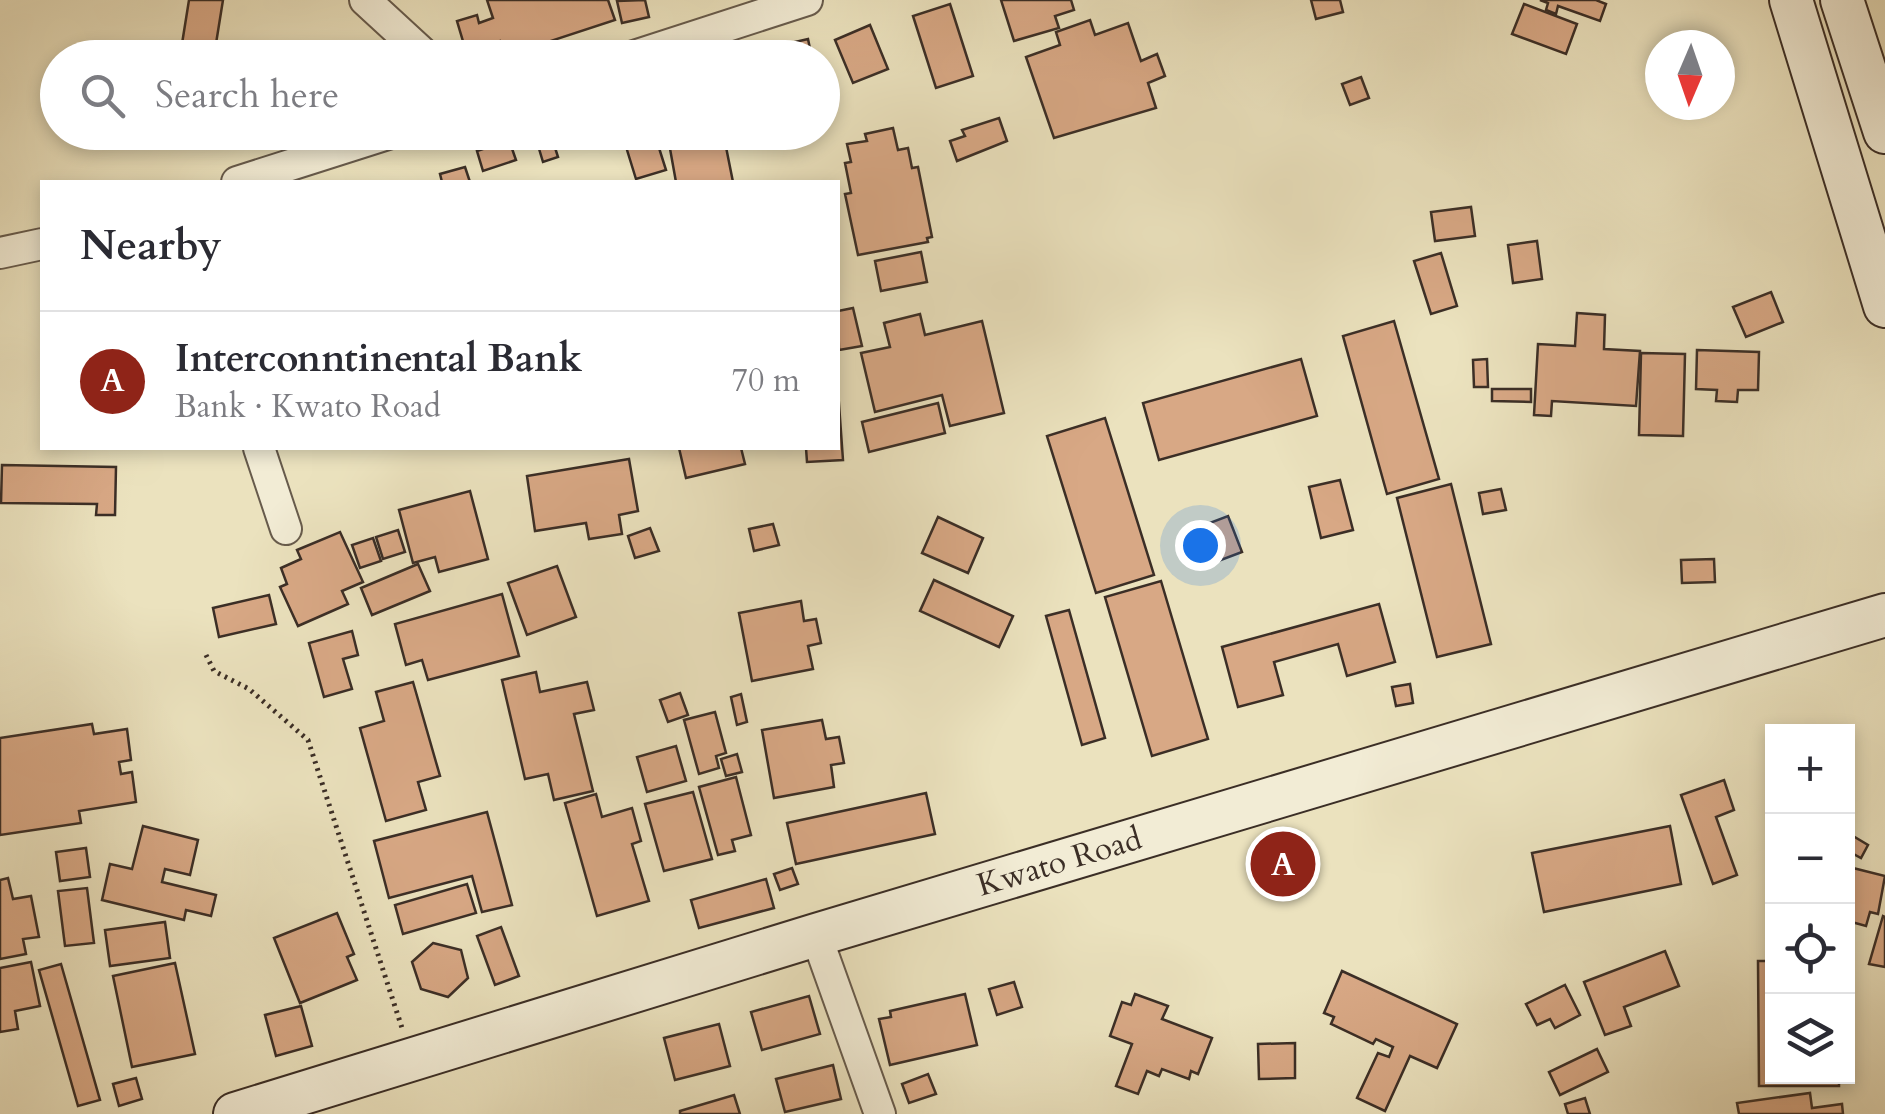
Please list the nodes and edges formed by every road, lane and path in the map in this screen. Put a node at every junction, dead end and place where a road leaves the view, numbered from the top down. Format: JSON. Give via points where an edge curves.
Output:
{"nodes":[{"id":1,"x":365,"y":0,"type":"edge"},
{"id":2,"x":807,"y":0,"type":"edge"},
{"id":3,"x":1791,"y":0,"type":"edge"},
{"id":4,"x":1842,"y":0,"type":"edge"},
{"id":5,"x":408,"y":40,"type":"edge"},
{"id":6,"x":684,"y":40,"type":"edge"},
{"id":7,"x":1885,"y":132,"type":"edge"},
{"id":8,"x":337,"y":150,"type":"edge"},
{"id":9,"x":243,"y":180,"type":"edge"},
{"id":10,"x":40,"y":244,"type":"edge"},
{"id":11,"x":0,"y":253,"type":"edge"},
{"id":12,"x":1885,"y":306,"type":"edge"},
{"id":13,"x":260,"y":450,"type":"edge"},
{"id":14,"x":286,"y":529,"type":"dead end"},
{"id":15,"x":1885,"y":615,"type":"edge"},
{"id":16,"x":206,"y":655,"type":"dead end"},
{"id":17,"x":816,"y":935,"type":"junction"},
{"id":18,"x":412,"y":1059,"type":"junction"},
{"id":19,"x":235,"y":1114,"type":"edge"},
{"id":20,"x":880,"y":1114,"type":"edge"}],
"edges":[{"from":1,"to":5,"type":"street"},
{"from":2,"to":6,"type":"street"},
{"from":3,"to":12,"type":"street"},
{"from":4,"to":7,"type":"street"},
{"from":8,"to":9,"type":"street"},
{"from":10,"to":11,"type":"street"},
{"from":13,"to":14,"type":"street"},
{"from":15,"to":17,"type":"street","name":"Kwato Road"},
{"from":16,"to":18,"type":"path","via":[[214,671],[249,689],[308,740]]},
{"from":17,"to":18,"type":"street","name":"Kwato Road"},
{"from":17,"to":20,"type":"street"},
{"from":18,"to":19,"type":"street","name":"Kwato Road"}]}
